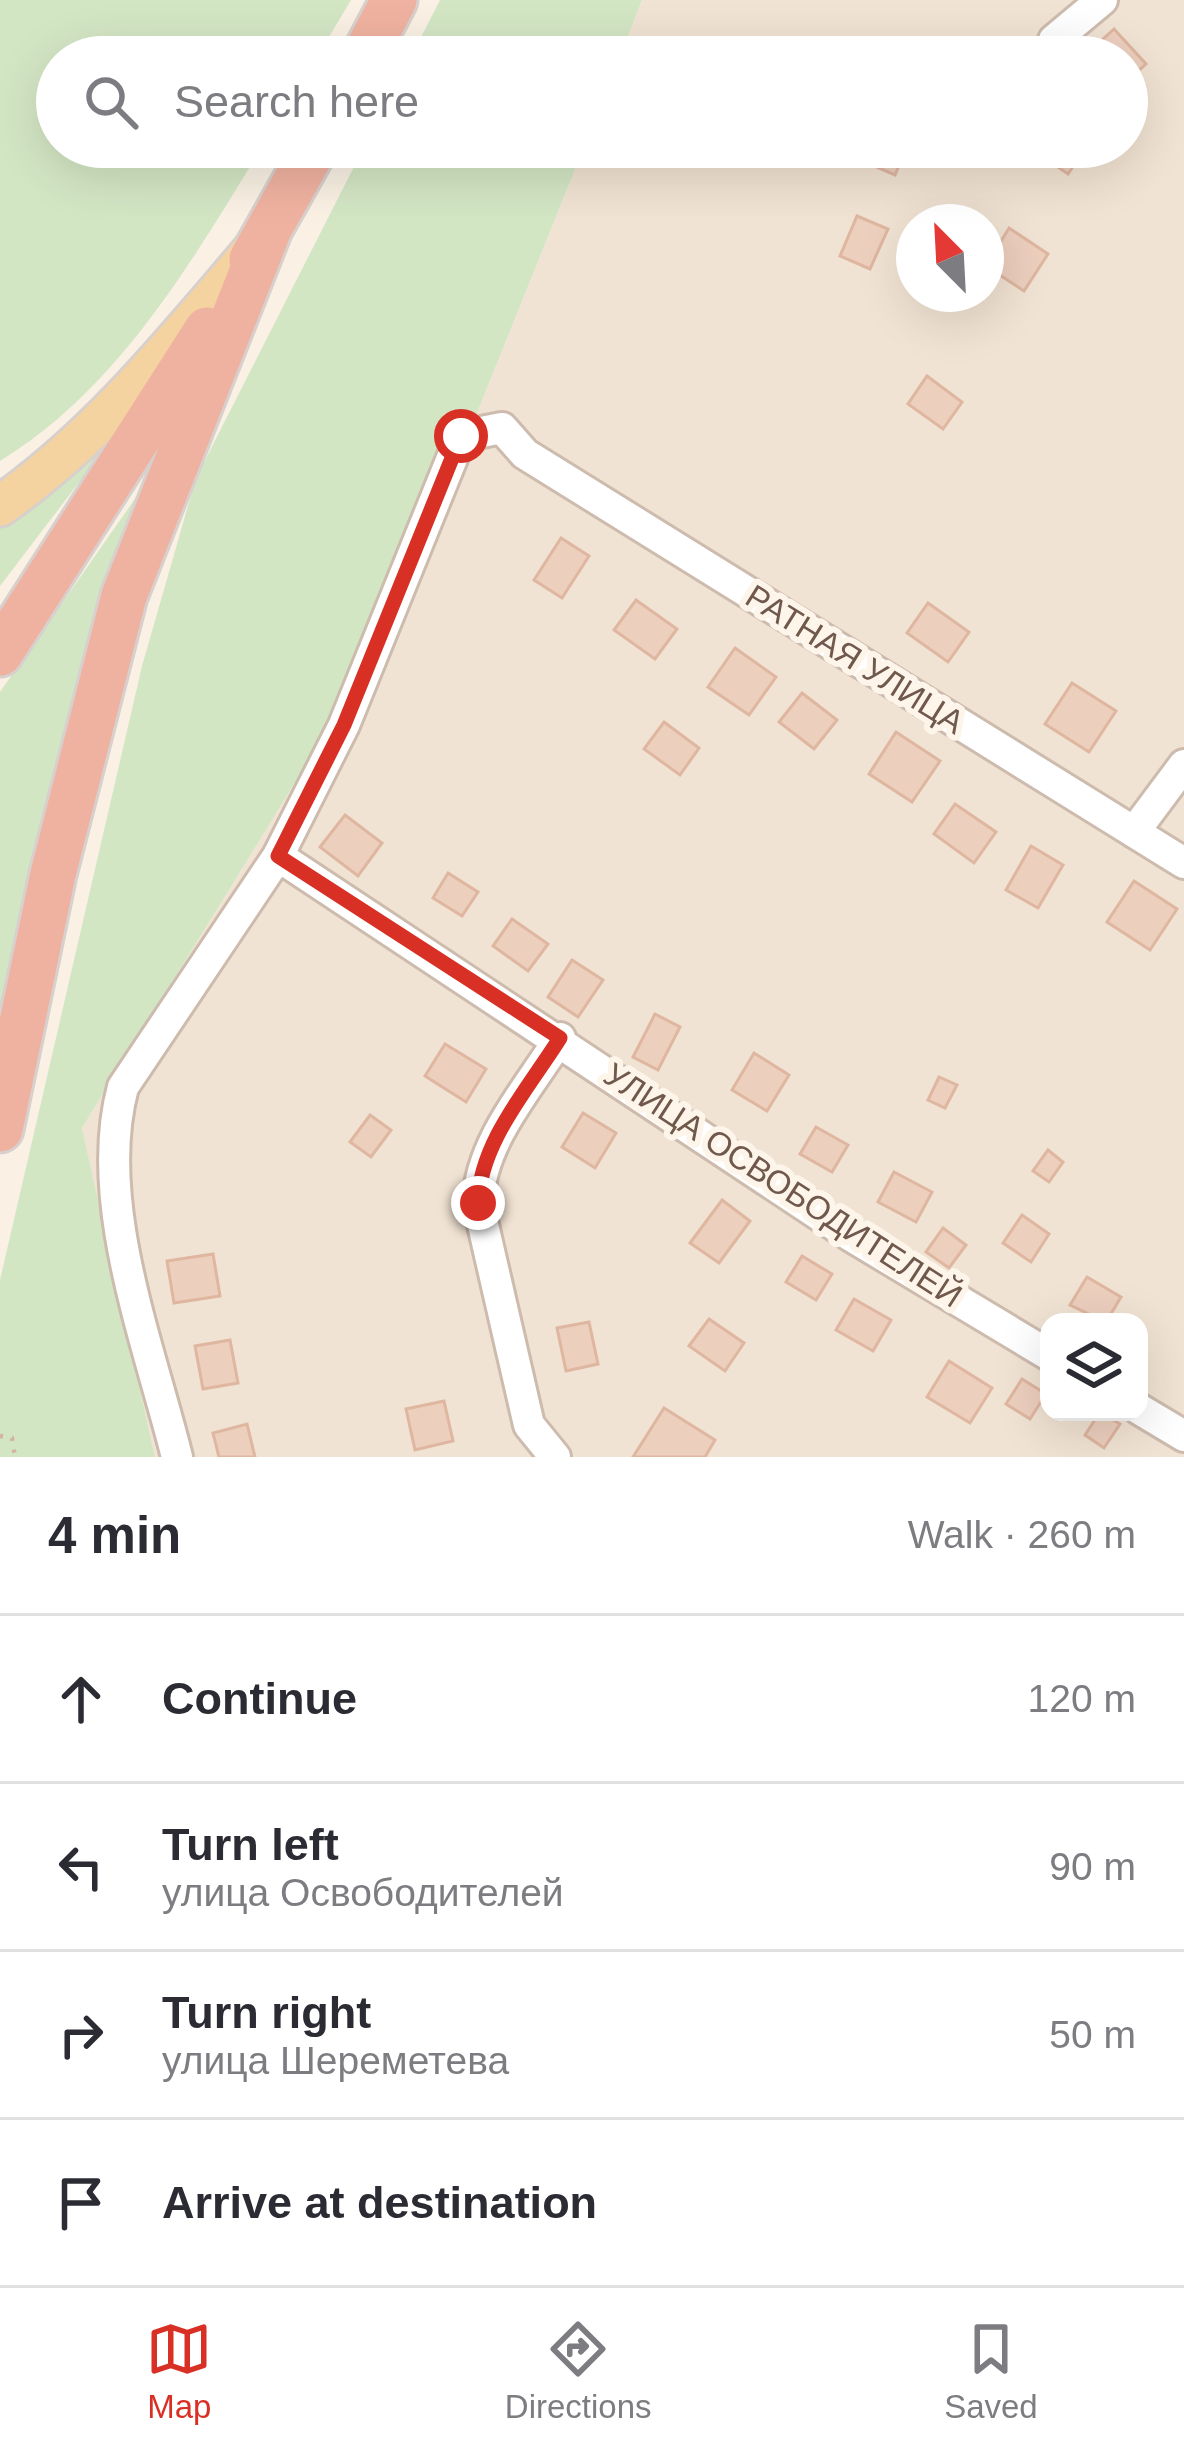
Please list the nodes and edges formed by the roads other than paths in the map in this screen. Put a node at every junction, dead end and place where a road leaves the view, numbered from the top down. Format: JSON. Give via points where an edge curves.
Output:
{"nodes":[{"id":1,"x":394,"y":0,"type":"edge"},
{"id":2,"x":1102,"y":0,"type":"edge"},
{"id":3,"x":375,"y":36,"type":"edge"},
{"id":4,"x":1059,"y":36,"type":"edge"},
{"id":5,"x":303,"y":168,"type":"edge"},
{"id":6,"x":267,"y":234,"type":"junction"},
{"id":7,"x":0,"y":506,"type":"edge"},
{"id":8,"x":0,"y":653,"type":"edge"},
{"id":9,"x":1184,"y":765,"type":"edge"},
{"id":10,"x":1134,"y":832,"type":"junction"},
{"id":11,"x":278,"y":856,"type":"junction"},
{"id":12,"x":1184,"y":863,"type":"edge"},
{"id":13,"x":560,"y":1038,"type":"junction"},
{"id":14,"x":0,"y":1129,"type":"edge"},
{"id":15,"x":1040,"y":1349,"type":"edge"},
{"id":16,"x":1148,"y":1414,"type":"edge"},
{"id":17,"x":1184,"y":1436,"type":"edge"},
{"id":18,"x":176,"y":1457,"type":"edge"},
{"id":19,"x":555,"y":1457,"type":"edge"}],
"edges":[{"from":1,"to":3,"type":"highway"},
{"from":2,"to":4,"type":"street"},
{"from":5,"to":6,"type":"highway"},
{"from":6,"to":7,"type":"main road","via":[[120,405]]},
{"from":6,"to":8,"type":"highway"},
{"from":6,"to":14,"type":"highway","via":[[124,596],[53,874]]},
{"from":9,"to":10,"type":"street"},
{"from":10,"to":11,"type":"street","name":"РАТНАЯ УЛИЦА","via":[[525,454],[502,428],[461,436],[344,725]]},
{"from":10,"to":12,"type":"street","name":"РАТНАЯ УЛИЦА"},
{"from":11,"to":13,"type":"street","name":"УЛИЦА ОСВОБОДИТЕЛЕЙ"},
{"from":11,"to":18,"type":"street","via":[[123,1087],[114,1118],[115,1204]]},
{"from":13,"to":15,"type":"street","name":"УЛИЦА ОСВОБОДИТЕЛЕЙ","via":[[851,1236]]},
{"from":13,"to":19,"type":"street","via":[[488,1151],[478,1203],[530,1425]]},
{"from":16,"to":17,"type":"street"}]}
